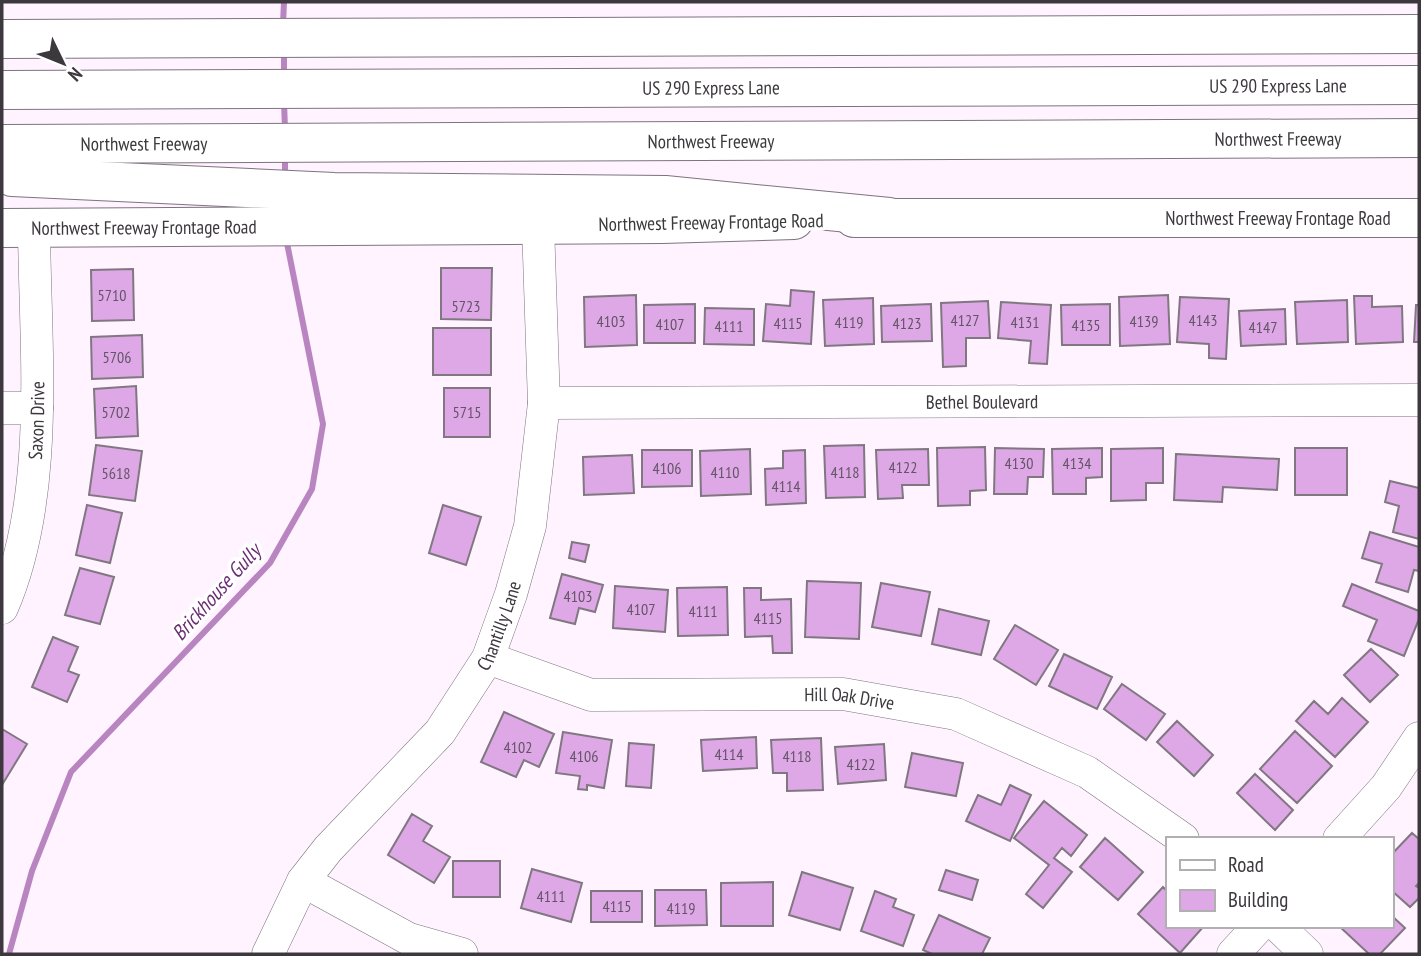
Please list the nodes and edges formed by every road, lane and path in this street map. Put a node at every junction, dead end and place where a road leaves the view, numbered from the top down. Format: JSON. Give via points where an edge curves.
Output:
{"nodes":[{"id":1,"x":1419,"y":34,"type":"edge"},
{"id":2,"x":2,"y":39,"type":"edge"},
{"id":3,"x":1419,"y":85,"type":"edge"},
{"id":4,"x":2,"y":90,"type":"edge"},
{"id":5,"x":1419,"y":138,"type":"edge"},
{"id":6,"x":2,"y":144,"type":"edge"},
{"id":7,"x":2,"y":172,"type":"edge"},
{"id":8,"x":335,"y":209,"type":"junction"},
{"id":9,"x":889,"y":217,"type":"junction"},
{"id":10,"x":1419,"y":218,"type":"edge"},
{"id":11,"x":538,"y":225,"type":"junction"},
{"id":12,"x":18,"y":228,"type":"edge"},
{"id":13,"x":1419,"y":400,"type":"edge"},
{"id":14,"x":544,"y":403,"type":"junction"},
{"id":15,"x":2,"y":408,"type":"edge"},
{"id":16,"x":37,"y":408,"type":"junction"},
{"id":17,"x":2,"y":608,"type":"edge"},
{"id":18,"x":488,"y":657,"type":"junction"},
{"id":19,"x":1419,"y":738,"type":"edge"},
{"id":20,"x":1180,"y":837,"type":"edge"},
{"id":21,"x":1341,"y":837,"type":"edge"},
{"id":22,"x":303,"y":881,"type":"junction"},
{"id":23,"x":1257,"y":928,"type":"edge"},
{"id":24,"x":1280,"y":928,"type":"edge"},
{"id":25,"x":268,"y":954,"type":"edge"},
{"id":26,"x":461,"y":954,"type":"edge"},
{"id":27,"x":1233,"y":954,"type":"edge"},
{"id":28,"x":1307,"y":954,"type":"edge"}],
"edges":[{"from":1,"to":2,"type":"main road"},
{"from":3,"to":4,"type":"main road","name":"US 290 Express Lane"},
{"from":5,"to":6,"type":"main road","name":"Northwest Freeway"},
{"from":7,"to":8,"type":"main road","via":[[12,177],[235,187]]},
{"from":8,"to":9,"type":"main road","via":[[665,195]]},
{"from":8,"to":11,"type":"main road","name":"Northwest Freeway Frontage Road"},
{"from":8,"to":12,"type":"main road","name":"Northwest Freeway Frontage Road","via":[[234,226]]},
{"from":9,"to":10,"type":"main road","name":"Northwest Freeway Frontage Road"},
{"from":9,"to":11,"type":"main road","name":"Northwest Freeway Frontage Road"},
{"from":11,"to":14,"type":"street","name":"Chantilly Lane"},
{"from":12,"to":16,"type":"street","name":"Saxon Drive"},
{"from":13,"to":14,"type":"street","name":"Bethel Boulevard"},
{"from":14,"to":18,"type":"street","name":"Chantilly Lane","via":[[530,526]]},
{"from":15,"to":16,"type":"street"},
{"from":16,"to":17,"type":"street","name":"Saxon Drive","via":[[30,514]]},
{"from":18,"to":20,"type":"street","name":"Hill Oak Drive","via":[[591,695],[843,694],[956,714],[1087,772]]},
{"from":18,"to":22,"type":"street","name":"Chantilly Lane","via":[[440,732]]},
{"from":19,"to":21,"type":"street","via":[[1386,787]]},
{"from":22,"to":25,"type":"street","name":"Chantilly Lane"},
{"from":22,"to":26,"type":"street","via":[[409,939]]},
{"from":23,"to":27,"type":"street"},
{"from":24,"to":28,"type":"street"}]}
